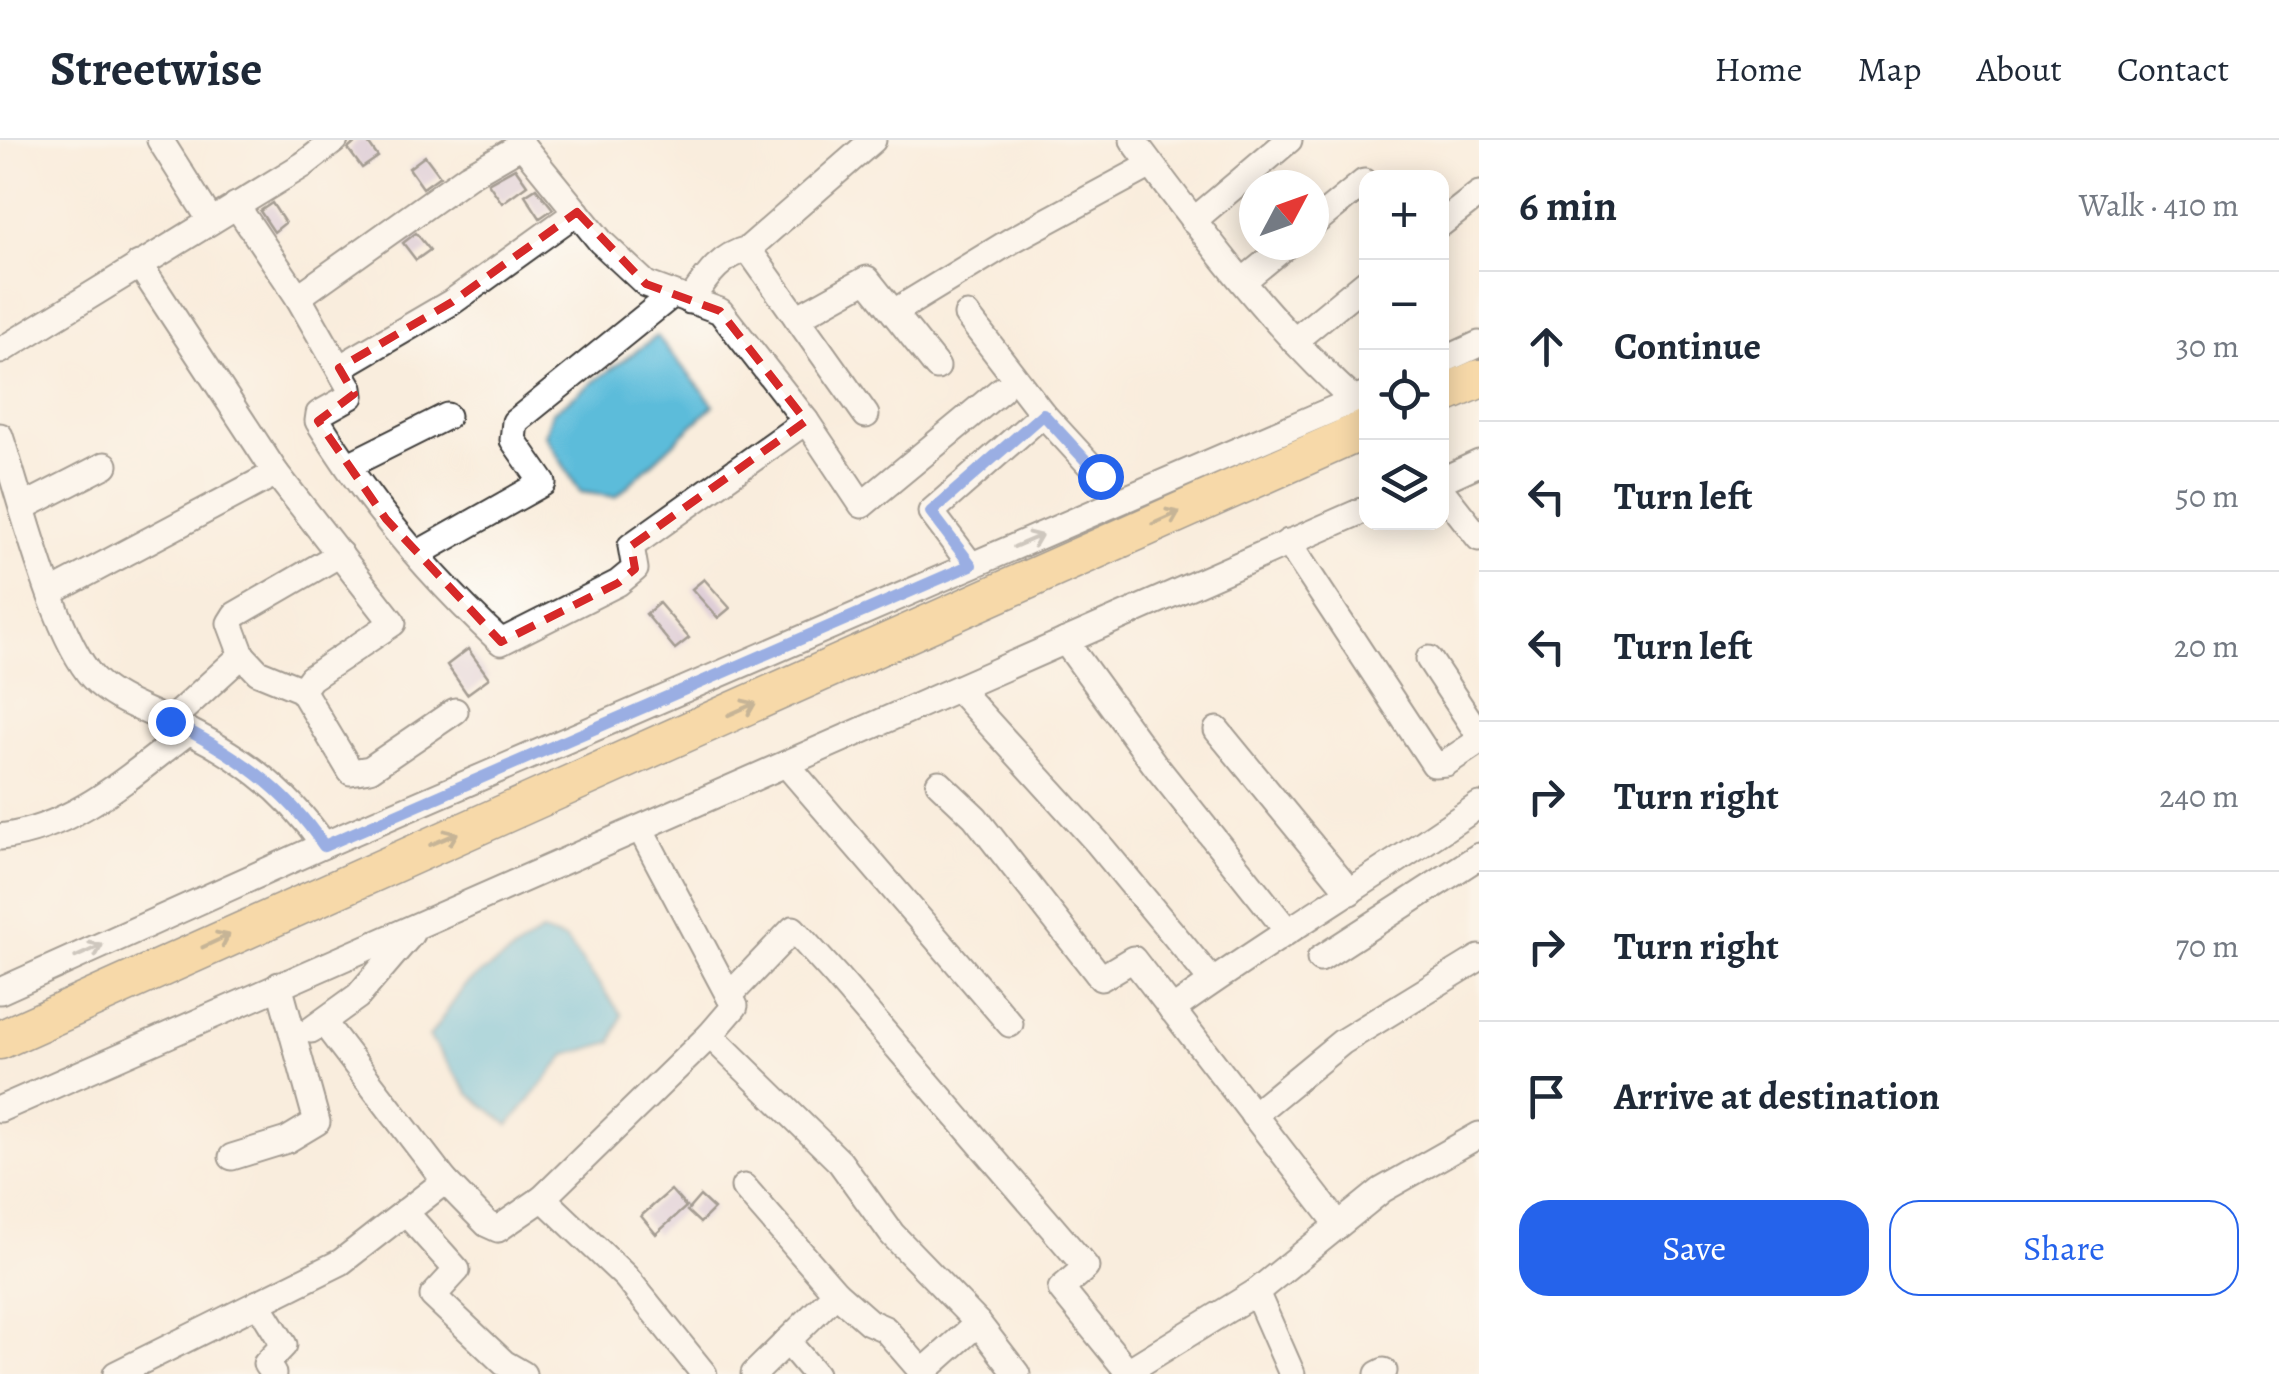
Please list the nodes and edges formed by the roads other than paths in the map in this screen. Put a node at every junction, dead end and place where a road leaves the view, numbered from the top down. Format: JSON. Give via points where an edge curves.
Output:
{"nodes":[{"id":1,"x":160,"y":140,"type":"edge"},
{"id":2,"x":335,"y":140,"type":"edge"},
{"id":3,"x":873,"y":140,"type":"edge"},
{"id":4,"x":1289,"y":140,"type":"edge"},
{"id":5,"x":1136,"y":141,"type":"edge"},
{"id":6,"x":520,"y":142,"type":"edge"},
{"id":7,"x":1151,"y":165,"type":"junction"},
{"id":8,"x":1359,"y":186,"type":"edge"},
{"id":9,"x":1479,"y":194,"type":"edge"},
{"id":10,"x":236,"y":206,"type":"junction"},
{"id":11,"x":1329,"y":211,"type":"edge"},
{"id":12,"x":576,"y":212,"type":"junction"},
{"id":13,"x":1449,"y":218,"type":"edge"},
{"id":14,"x":210,"y":221,"type":"junction"},
{"id":15,"x":1192,"y":221,"type":"junction"},
{"id":16,"x":748,"y":249,"type":"junction"},
{"id":17,"x":1269,"y":260,"type":"edge"},
{"id":18,"x":139,"y":264,"type":"junction"},
{"id":19,"x":1243,"y":281,"type":"junction"},
{"id":20,"x":1359,"y":288,"type":"edge"},
{"id":21,"x":298,"y":296,"type":"junction"},
{"id":22,"x":681,"y":298,"type":"junction"},
{"id":23,"x":894,"y":312,"type":"junction"},
{"id":24,"x":966,"y":315,"type":"dead end"},
{"id":25,"x":797,"y":318,"type":"junction"},
{"id":26,"x":1294,"y":341,"type":"junction"},
{"id":27,"x":1479,"y":344,"type":"edge"},
{"id":28,"x":0,"y":351,"type":"edge"},
{"id":29,"x":1449,"y":358,"type":"edge"},
{"id":30,"x":937,"y":366,"type":"dead end"},
{"id":31,"x":338,"y":368,"type":"junction"},
{"id":32,"x":1479,"y":379,"type":"edge"},
{"id":33,"x":1001,"y":390,"type":"dead end"},
{"id":34,"x":1449,"y":393,"type":"edge"},
{"id":35,"x":1359,"y":404,"type":"edge"},
{"id":36,"x":1359,"y":411,"type":"edge"},
{"id":37,"x":1359,"y":411,"type":"edge"},
{"id":38,"x":1043,"y":414,"type":"junction"},
{"id":39,"x":447,"y":416,"type":"dead end"},
{"id":40,"x":866,"y":416,"type":"dead end"},
{"id":41,"x":806,"y":420,"type":"junction"},
{"id":42,"x":0,"y":436,"type":"edge"},
{"id":43,"x":1479,"y":463,"type":"edge"},
{"id":44,"x":105,"y":465,"type":"dead end"},
{"id":45,"x":349,"y":465,"type":"junction"},
{"id":46,"x":276,"y":473,"type":"junction"},
{"id":47,"x":1100,"y":476,"type":"dead end"},
{"id":48,"x":1449,"y":477,"type":"edge"},
{"id":49,"x":1449,"y":500,"type":"edge"},
{"id":50,"x":23,"y":507,"type":"junction"},
{"id":51,"x":1359,"y":512,"type":"edge"},
{"id":52,"x":1479,"y":538,"type":"edge"},
{"id":53,"x":1288,"y":542,"type":"junction"},
{"id":54,"x":340,"y":554,"type":"junction"},
{"id":55,"x":416,"y":554,"type":"junction"},
{"id":56,"x":971,"y":565,"type":"junction"},
{"id":57,"x":52,"y":592,"type":"junction"},
{"id":58,"x":1065,"y":641,"type":"junction"},
{"id":59,"x":242,"y":655,"type":"junction"},
{"id":60,"x":1429,"y":659,"type":"dead end"},
{"id":61,"x":302,"y":690,"type":"junction"},
{"id":62,"x":959,"y":690,"type":"junction"},
{"id":63,"x":454,"y":711,"type":"dead end"},
{"id":64,"x":180,"y":726,"type":"junction"},
{"id":65,"x":1218,"y":730,"type":"dead end"},
{"id":66,"x":1479,"y":738,"type":"edge"},
{"id":67,"x":786,"y":765,"type":"junction"},
{"id":68,"x":939,"y":783,"type":"dead end"},
{"id":69,"x":1479,"y":805,"type":"edge"},
{"id":70,"x":641,"y":830,"type":"junction"},
{"id":71,"x":0,"y":837,"type":"edge"},
{"id":72,"x":324,"y":846,"type":"junction"},
{"id":73,"x":1479,"y":856,"type":"edge"},
{"id":74,"x":1350,"y":892,"type":"junction"},
{"id":75,"x":418,"y":926,"type":"junction"},
{"id":76,"x":1286,"y":930,"type":"junction"},
{"id":77,"x":1320,"y":958,"type":"dead end"},
{"id":78,"x":1479,"y":958,"type":"edge"},
{"id":79,"x":1212,"y":981,"type":"junction"},
{"id":80,"x":279,"y":985,"type":"junction"},
{"id":81,"x":0,"y":991,"type":"edge"},
{"id":82,"x":730,"y":996,"type":"junction"},
{"id":83,"x":1172,"y":1010,"type":"junction"},
{"id":84,"x":324,"y":1023,"type":"junction"},
{"id":85,"x":1010,"y":1024,"type":"dead end"},
{"id":86,"x":710,"y":1035,"type":"junction"},
{"id":87,"x":0,"y":1040,"type":"edge"},
{"id":88,"x":291,"y":1040,"type":"junction"},
{"id":89,"x":0,"y":1109,"type":"edge"},
{"id":90,"x":1253,"y":1115,"type":"junction"},
{"id":91,"x":1479,"y":1135,"type":"edge"},
{"id":92,"x":232,"y":1157,"type":"dead end"},
{"id":93,"x":445,"y":1181,"type":"junction"},
{"id":94,"x":744,"y":1187,"type":"dead end"},
{"id":95,"x":543,"y":1198,"type":"junction"},
{"id":96,"x":405,"y":1212,"type":"junction"},
{"id":97,"x":1338,"y":1224,"type":"junction"},
{"id":98,"x":1256,"y":1292,"type":"junction"},
{"id":99,"x":836,"y":1293,"type":"junction"},
{"id":100,"x":258,"y":1303,"type":"junction"},
{"id":101,"x":978,"y":1323,"type":"junction"},
{"id":102,"x":787,"y":1342,"type":"junction"},
{"id":103,"x":507,"y":1370,"type":"edge"},
{"id":104,"x":1129,"y":1372,"type":"edge"},
{"id":105,"x":923,"y":1373,"type":"edge"},
{"id":106,"x":116,"y":1374,"type":"edge"},
{"id":107,"x":273,"y":1374,"type":"edge"},
{"id":108,"x":704,"y":1374,"type":"edge"},
{"id":109,"x":754,"y":1374,"type":"edge"},
{"id":110,"x":815,"y":1374,"type":"edge"},
{"id":111,"x":1017,"y":1374,"type":"edge"},
{"id":112,"x":1292,"y":1374,"type":"edge"}],
"edges":[{"from":1,"to":14,"type":"street"},
{"from":2,"to":10,"type":"street"},
{"from":3,"to":16,"type":"street"},
{"from":4,"to":15,"type":"street"},
{"from":5,"to":7,"type":"street"},
{"from":6,"to":12,"type":"street"},
{"from":6,"to":21,"type":"street"},
{"from":7,"to":15,"type":"street"},
{"from":7,"to":23,"type":"street"},
{"from":8,"to":11,"type":"street"},
{"from":9,"to":13,"type":"street"},
{"from":10,"to":14,"type":"street"},
{"from":10,"to":21,"type":"street"},
{"from":12,"to":22,"type":"street","via":[[646,284]]},
{"from":12,"to":31,"type":"street","via":[[452,302]]},
{"from":14,"to":18,"type":"street"},
{"from":15,"to":19,"type":"street"},
{"from":16,"to":22,"type":"street","via":[[734,252]]},
{"from":16,"to":25,"type":"street"},
{"from":17,"to":19,"type":"street"},
{"from":18,"to":28,"type":"street"},
{"from":18,"to":46,"type":"street"},
{"from":19,"to":26,"type":"street"},
{"from":20,"to":26,"type":"street"},
{"from":21,"to":31,"type":"street"},
{"from":22,"to":41,"type":"street","via":[[720,311]]},
{"from":22,"to":55,"type":"street","via":[[515,422],[513,440],[544,483]]},
{"from":23,"to":25,"type":"street","via":[[867,279]]},
{"from":23,"to":30,"type":"street"},
{"from":24,"to":38,"type":"street"},
{"from":25,"to":40,"type":"street"},
{"from":26,"to":35,"type":"street"},
{"from":27,"to":29,"type":"street"},
{"from":31,"to":45,"type":"street","via":[[351,396],[318,421]]},
{"from":32,"to":34,"type":"highway"},
{"from":33,"to":41,"type":"street","via":[[862,505]]},
{"from":56,"to":36,"type":"street","one_way":true},
{"from":87,"to":37,"type":"highway","one_way":true,"via":[[560,790]]},
{"from":38,"to":47,"type":"street"},
{"from":38,"to":56,"type":"street","via":[[931,512]]},
{"from":39,"to":45,"type":"street"},
{"from":41,"to":55,"type":"street","via":[[631,546],[634,570],[618,583],[501,642]]},
{"from":42,"to":50,"type":"street"},
{"from":43,"to":48,"type":"street"},
{"from":44,"to":50,"type":"street"},
{"from":45,"to":55,"type":"street"},
{"from":46,"to":54,"type":"street"},
{"from":46,"to":57,"type":"street"},
{"from":49,"to":52,"type":"street"},
{"from":50,"to":57,"type":"street"},
{"from":51,"to":53,"type":"street"},
{"from":53,"to":58,"type":"street"},
{"from":53,"to":66,"type":"street","via":[[1434,764],[1446,764]]},
{"from":54,"to":59,"type":"street","via":[[234,614],[230,623]]},
{"from":54,"to":61,"type":"street","via":[[393,622]]},
{"from":56,"to":72,"type":"street"},
{"from":57,"to":64,"type":"street","via":[[71,648],[94,678],[121,700]]},
{"from":58,"to":62,"type":"street"},
{"from":58,"to":76,"type":"street"},
{"from":59,"to":61,"type":"street","via":[[258,672]]},
{"from":59,"to":64,"type":"street"},
{"from":60,"to":66,"type":"street"},
{"from":61,"to":63,"type":"street","via":[[351,772],[370,770]]},
{"from":62,"to":67,"type":"street"},
{"from":62,"to":79,"type":"street"},
{"from":64,"to":71,"type":"street","via":[[90,806],[35,832]]},
{"from":64,"to":72,"type":"street","via":[[275,785]]},
{"from":65,"to":74,"type":"street"},
{"from":67,"to":70,"type":"street"},
{"from":67,"to":85,"type":"street"},
{"from":68,"to":83,"type":"street","via":[[975,817],[1101,978],[1133,959]]},
{"from":69,"to":74,"type":"street"},
{"from":70,"to":75,"type":"street"},
{"from":70,"to":82,"type":"street"},
{"from":81,"to":72,"type":"street","one_way":true},
{"from":73,"to":77,"type":"street"},
{"from":74,"to":76,"type":"street"},
{"from":75,"to":80,"type":"street"},
{"from":75,"to":84,"type":"street","via":[[358,996]]},
{"from":76,"to":79,"type":"street"},
{"from":78,"to":90,"type":"street","via":[[1342,1042]]},
{"from":79,"to":83,"type":"street"},
{"from":80,"to":88,"type":"street"},
{"from":80,"to":89,"type":"street"},
{"from":82,"to":86,"type":"street","via":[[735,1006]]},
{"from":82,"to":104,"type":"street","via":[[793,929],[1086,1266],[1061,1289]]},
{"from":83,"to":90,"type":"street"},
{"from":84,"to":88,"type":"street"},
{"from":84,"to":93,"type":"street"},
{"from":86,"to":95,"type":"street"},
{"from":86,"to":101,"type":"street","via":[[840,1162],[892,1234]]},
{"from":88,"to":92,"type":"street","via":[[317,1122],[287,1140]]},
{"from":90,"to":97,"type":"street"},
{"from":91,"to":97,"type":"street","via":[[1382,1190]]},
{"from":93,"to":95,"type":"street","via":[[498,1229]]},
{"from":93,"to":96,"type":"street"},
{"from":94,"to":99,"type":"street"},
{"from":95,"to":108,"type":"street","via":[[626,1277]]},
{"from":96,"to":100,"type":"street","via":[[341,1262]]},
{"from":96,"to":103,"type":"street","via":[[457,1270],[433,1296]]},
{"from":97,"to":98,"type":"street"},
{"from":98,"to":104,"type":"street"},
{"from":98,"to":112,"type":"street"},
{"from":99,"to":102,"type":"street"},
{"from":99,"to":105,"type":"street","via":[[885,1329]]},
{"from":100,"to":106,"type":"street"},
{"from":100,"to":107,"type":"street","via":[[284,1345],[266,1364]]},
{"from":101,"to":105,"type":"street"},
{"from":101,"to":111,"type":"street"},
{"from":102,"to":109,"type":"street"},
{"from":102,"to":110,"type":"street"}]}
